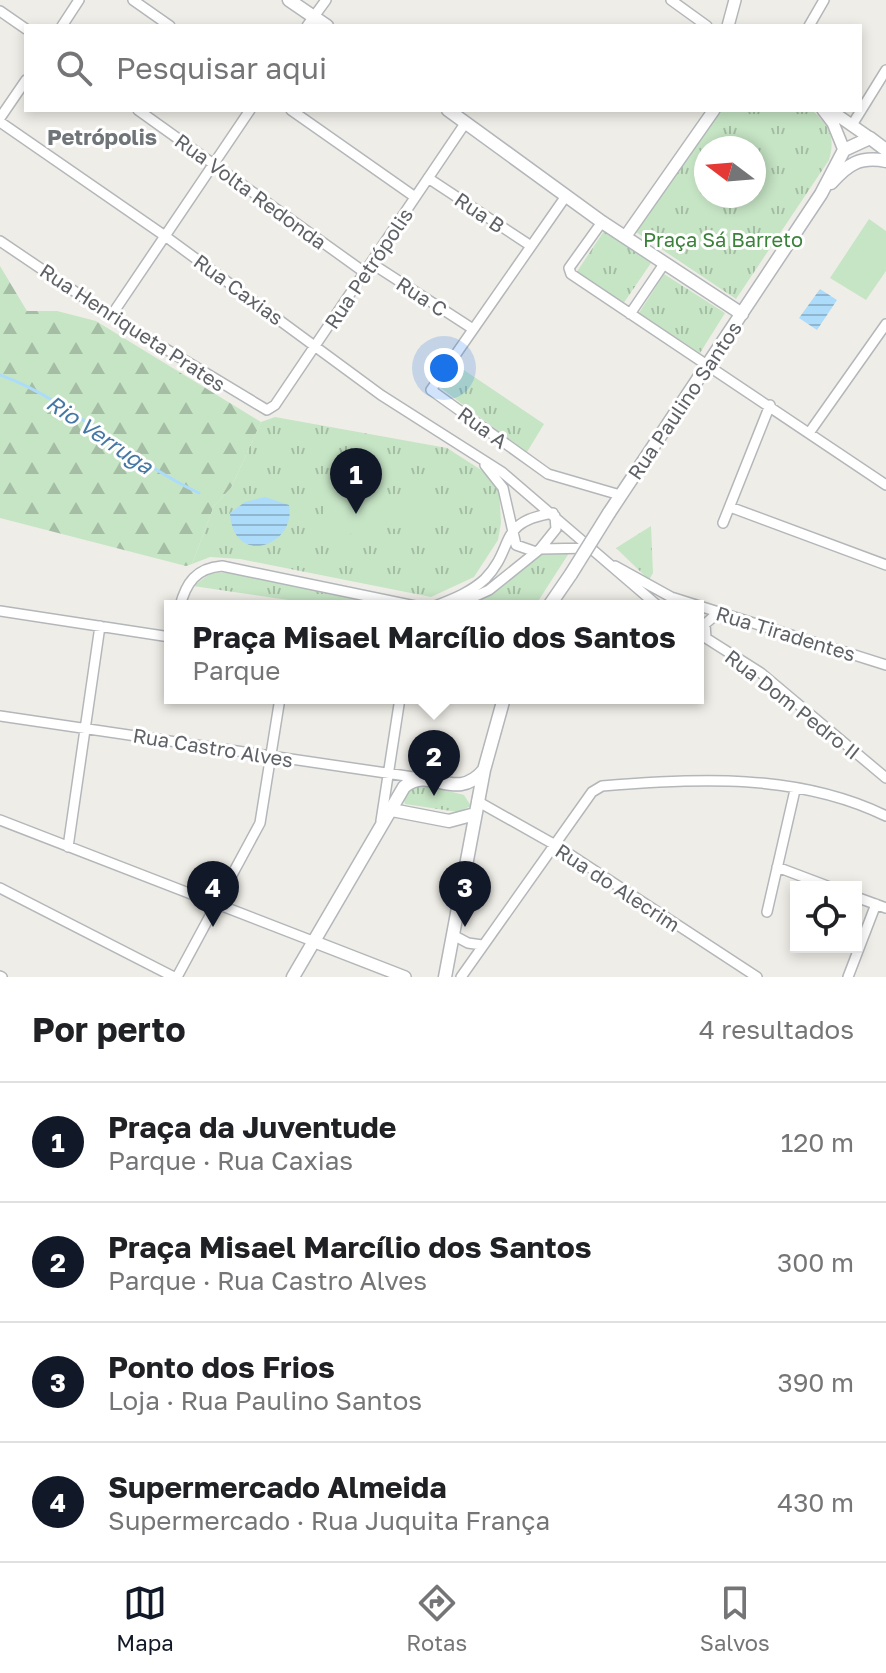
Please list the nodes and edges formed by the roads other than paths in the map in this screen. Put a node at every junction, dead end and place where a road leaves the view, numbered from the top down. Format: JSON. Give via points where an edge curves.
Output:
{"nodes":[{"id":1,"x":79,"y":0,"type":"edge"},
{"id":2,"x":133,"y":0,"type":"edge"},
{"id":3,"x":289,"y":0,"type":"edge"},
{"id":4,"x":326,"y":0,"type":"edge"},
{"id":5,"x":671,"y":0,"type":"edge"},
{"id":6,"x":735,"y":0,"type":"edge"},
{"id":7,"x":824,"y":0,"type":"edge"},
{"id":8,"x":0,"y":11,"type":"edge"},
{"id":9,"x":310,"y":21,"type":"edge"},
{"id":10,"x":63,"y":24,"type":"edge"},
{"id":11,"x":167,"y":24,"type":"edge"},
{"id":12,"x":704,"y":24,"type":"edge"},
{"id":13,"x":729,"y":24,"type":"edge"},
{"id":14,"x":810,"y":24,"type":"edge"},
{"id":15,"x":24,"y":28,"type":"edge"},
{"id":16,"x":886,"y":70,"type":"edge"},
{"id":17,"x":24,"y":83,"type":"edge"},
{"id":18,"x":862,"y":109,"type":"edge"},
{"id":19,"x":141,"y":112,"type":"edge"},
{"id":20,"x":249,"y":112,"type":"edge"},
{"id":21,"x":294,"y":112,"type":"edge"},
{"id":22,"x":451,"y":112,"type":"edge"},
{"id":23,"x":713,"y":112,"type":"edge"},
{"id":24,"x":824,"y":112,"type":"edge"},
{"id":25,"x":833,"y":112,"type":"edge"},
{"id":26,"x":860,"y":112,"type":"edge"},
{"id":27,"x":0,"y":120,"type":"edge"},
{"id":28,"x":466,"y":122,"type":"junction"},
{"id":29,"x":852,"y":125,"type":"junction"},
{"id":30,"x":872,"y":140,"type":"junction"},
{"id":31,"x":841,"y":144,"type":"junction"},
{"id":32,"x":886,"y":150,"type":"edge"},
{"id":33,"x":858,"y":160,"type":"junction"},
{"id":34,"x":886,"y":161,"type":"edge"},
{"id":35,"x":213,"y":165,"type":"junction"},
{"id":36,"x":428,"y":178,"type":"junction"},
{"id":37,"x":821,"y":194,"type":"junction"},
{"id":38,"x":566,"y":196,"type":"junction"},
{"id":39,"x":415,"y":197,"type":"junction"},
{"id":40,"x":602,"y":222,"type":"junction"},
{"id":41,"x":165,"y":236,"type":"junction"},
{"id":42,"x":625,"y":237,"type":"junction"},
{"id":43,"x":0,"y":241,"type":"edge"},
{"id":44,"x":531,"y":246,"type":"junction"},
{"id":45,"x":371,"y":263,"type":"junction"},
{"id":46,"x":664,"y":264,"type":"junction"},
{"id":47,"x":364,"y":272,"type":"junction"},
{"id":48,"x":630,"y":314,"type":"junction"},
{"id":49,"x":742,"y":314,"type":"junction"},
{"id":50,"x":111,"y":316,"type":"junction"},
{"id":51,"x":886,"y":324,"type":"edge"},
{"id":52,"x":473,"y":329,"type":"junction"},
{"id":53,"x":316,"y":345,"type":"junction"},
{"id":54,"x":707,"y":365,"type":"junction"},
{"id":55,"x":770,"y":405,"type":"junction"},
{"id":56,"x":267,"y":410,"type":"joint"},
{"id":57,"x":809,"y":433,"type":"junction"},
{"id":58,"x":478,"y":456,"type":"junction"},
{"id":59,"x":886,"y":485,"type":"edge"},
{"id":60,"x":620,"y":495,"type":"junction"},
{"id":61,"x":730,"y":507,"type":"junction"},
{"id":62,"x":554,"y":515,"type":"junction"},
{"id":63,"x":723,"y":523,"type":"dead end"},
{"id":64,"x":510,"y":532,"type":"junction"},
{"id":65,"x":592,"y":548,"type":"junction"},
{"id":66,"x":538,"y":550,"type":"junction"},
{"id":67,"x":602,"y":558,"type":"junction"},
{"id":68,"x":886,"y":565,"type":"edge"},
{"id":69,"x":183,"y":600,"type":"edge"},
{"id":70,"x":386,"y":600,"type":"edge"},
{"id":71,"x":450,"y":600,"type":"edge"},
{"id":72,"x":467,"y":600,"type":"edge"},
{"id":73,"x":553,"y":600,"type":"edge"},
{"id":74,"x":651,"y":600,"type":"edge"},
{"id":75,"x":681,"y":600,"type":"edge"},
{"id":76,"x":704,"y":607,"type":"edge"},
{"id":77,"x":0,"y":611,"type":"edge"},
{"id":78,"x":719,"y":612,"type":"junction"},
{"id":79,"x":100,"y":626,"type":"junction"},
{"id":80,"x":704,"y":628,"type":"edge"},
{"id":81,"x":164,"y":636,"type":"edge"},
{"id":82,"x":704,"y":636,"type":"edge"},
{"id":83,"x":886,"y":665,"type":"edge"},
{"id":84,"x":279,"y":704,"type":"edge"},
{"id":85,"x":399,"y":704,"type":"edge"},
{"id":86,"x":502,"y":704,"type":"edge"},
{"id":87,"x":0,"y":716,"type":"edge"},
{"id":88,"x":86,"y":728,"type":"junction"},
{"id":89,"x":272,"y":756,"type":"junction"},
{"id":90,"x":484,"y":770,"type":"junction"},
{"id":91,"x":388,"y":773,"type":"junction"},
{"id":92,"x":886,"y":778,"type":"edge"},
{"id":93,"x":427,"y":779,"type":"junction"},
{"id":94,"x":445,"y":784,"type":"junction"},
{"id":95,"x":795,"y":790,"type":"junction"},
{"id":96,"x":476,"y":808,"type":"junction"},
{"id":97,"x":392,"y":810,"type":"junction"},
{"id":98,"x":886,"y":816,"type":"edge"},
{"id":99,"x":0,"y":820,"type":"edge"},
{"id":100,"x":380,"y":829,"type":"junction"},
{"id":101,"x":557,"y":846,"type":"junction"},
{"id":102,"x":68,"y":847,"type":"junction"},
{"id":103,"x":777,"y":867,"type":"junction"},
{"id":104,"x":814,"y":881,"type":"edge"},
{"id":105,"x":0,"y":888,"type":"edge"},
{"id":106,"x":862,"y":899,"type":"edge"},
{"id":107,"x":217,"y":904,"type":"junction"},
{"id":108,"x":876,"y":904,"type":"junction"},
{"id":109,"x":886,"y":908,"type":"edge"},
{"id":110,"x":767,"y":912,"type":"dead end"},
{"id":111,"x":453,"y":935,"type":"junction"},
{"id":112,"x":315,"y":942,"type":"junction"},
{"id":113,"x":482,"y":945,"type":"junction"},
{"id":114,"x":175,"y":977,"type":"edge"},
{"id":115,"x":293,"y":977,"type":"edge"},
{"id":116,"x":405,"y":977,"type":"edge"},
{"id":117,"x":445,"y":977,"type":"edge"},
{"id":118,"x":461,"y":977,"type":"edge"},
{"id":119,"x":757,"y":977,"type":"edge"},
{"id":120,"x":848,"y":977,"type":"edge"}],
"edges":[{"from":1,"to":10,"type":"street"},
{"from":2,"to":11,"type":"street"},
{"from":3,"to":9,"type":"main road"},
{"from":4,"to":9,"type":"street"},
{"from":5,"to":12,"type":"street"},
{"from":6,"to":13,"type":"street"},
{"from":7,"to":14,"type":"street"},
{"from":8,"to":15,"type":"street"},
{"from":16,"to":18,"type":"street"},
{"from":17,"to":27,"type":"street"},
{"from":19,"to":35,"type":"street","name":"Rua Volta Redonda"},
{"from":20,"to":35,"type":"street"},
{"from":21,"to":39,"type":"street"},
{"from":22,"to":28,"type":"main road"},
{"from":23,"to":42,"type":"street"},
{"from":24,"to":31,"type":"street"},
{"from":25,"to":29,"type":"street"},
{"from":26,"to":29,"type":"street"},
{"from":27,"to":41,"type":"street","name":"Rua Caxias"},
{"from":28,"to":36,"type":"street","name":"Rua Petrópolis"},
{"from":28,"to":38,"type":"main road"},
{"from":29,"to":30,"type":"street"},
{"from":30,"to":31,"type":"main road"},
{"from":30,"to":32,"type":"main road"},
{"from":30,"to":33,"type":"main road","name":"Rua Paulino Santos","via":[[871,153]]},
{"from":31,"to":33,"type":"main road"},
{"from":31,"to":37,"type":"main road","name":"Rua Paulino Santos"},
{"from":33,"to":34,"type":"main road"},
{"from":33,"to":37,"type":"main road","name":"Rua Paulino Santos"},
{"from":35,"to":41,"type":"street"},
{"from":35,"to":47,"type":"street","name":"Rua Volta Redonda"},
{"from":36,"to":39,"type":"street","name":"Rua Petrópolis"},
{"from":36,"to":44,"type":"street","name":"Rua B"},
{"from":37,"to":49,"type":"main road","name":"Rua Paulino Santos"},
{"from":38,"to":40,"type":"main road"},
{"from":38,"to":44,"type":"street","name":"Rua A"},
{"from":39,"to":45,"type":"street","name":"Rua Petrópolis"},
{"from":40,"to":42,"type":"main road"},
{"from":40,"to":48,"type":"street","via":[[569,272]]},
{"from":41,"to":50,"type":"street"},
{"from":41,"to":53,"type":"street","name":"Rua Caxias"},
{"from":42,"to":46,"type":"main road"},
{"from":43,"to":50,"type":"street","name":"Rua Henriqueta Prates"},
{"from":44,"to":52,"type":"street","name":"Rua A"},
{"from":45,"to":47,"type":"street","name":"Rua Petrópolis"},
{"from":45,"to":52,"type":"street","name":"Rua C"},
{"from":46,"to":48,"type":"street"},
{"from":46,"to":49,"type":"main road"},
{"from":47,"to":53,"type":"street","name":"Rua Petrópolis"},
{"from":48,"to":54,"type":"street"},
{"from":49,"to":54,"type":"main road","name":"Rua Paulino Santos"},
{"from":50,"to":56,"type":"street","name":"Rua Henriqueta Prates"},
{"from":51,"to":57,"type":"street"},
{"from":52,"to":60,"type":"street","name":"Rua A","via":[[432,390],[548,474]]},
{"from":53,"to":56,"type":"street","name":"Rua Petrópolis"},
{"from":53,"to":58,"type":"street","name":"Rua Caxias","via":[[381,395]]},
{"from":54,"to":55,"type":"street"},
{"from":54,"to":60,"type":"main road","name":"Rua Paulino Santos"},
{"from":55,"to":57,"type":"street"},
{"from":55,"to":61,"type":"street"},
{"from":57,"to":59,"type":"street"},
{"from":58,"to":62,"type":"street"},
{"from":58,"to":64,"type":"street","via":[[503,488]]},
{"from":60,"to":73,"type":"main road","name":"Rua Paulino Santos","bridge":true},
{"from":61,"to":63,"type":"street"},
{"from":61,"to":68,"type":"street"},
{"from":62,"to":64,"type":"street","via":[[527,519]]},
{"from":62,"to":65,"type":"street"},
{"from":62,"to":66,"type":"street","via":[[556,529]]},
{"from":64,"to":66,"type":"street","via":[[517,547]]},
{"from":64,"to":71,"type":"street","via":[[484,579]]},
{"from":65,"to":66,"type":"street"},
{"from":65,"to":67,"type":"street"},
{"from":66,"to":72,"type":"street","via":[[489,590]]},
{"from":67,"to":74,"type":"street"},
{"from":67,"to":75,"type":"street","name":"Rua Tiradentes"},
{"from":69,"to":70,"type":"street","via":[[192,578],[222,566]]},
{"from":76,"to":78,"type":"street","name":"Rua Tiradentes"},
{"from":77,"to":79,"type":"street"},
{"from":78,"to":80,"type":"street"},
{"from":78,"to":83,"type":"street","name":"Rua Tiradentes"},
{"from":79,"to":81,"type":"street"},
{"from":79,"to":88,"type":"street"},
{"from":82,"to":92,"type":"street","name":"Rua Dom Pedro II","via":[[761,673]]},
{"from":84,"to":89,"type":"street"},
{"from":85,"to":91,"type":"street"},
{"from":86,"to":90,"type":"main road"},
{"from":87,"to":88,"type":"street","name":"Rua Castro Alves"},
{"from":88,"to":89,"type":"street","name":"Rua Castro Alves"},
{"from":88,"to":102,"type":"street"},
{"from":89,"to":91,"type":"street","name":"Rua Castro Alves"},
{"from":89,"to":107,"type":"street","via":[[260,823]]},
{"from":90,"to":94,"type":"main road","via":[[469,783]]},
{"from":90,"to":96,"type":"main road"},
{"from":91,"to":93,"type":"street","name":"Rua Castro Alves"},
{"from":91,"to":100,"type":"street"},
{"from":93,"to":94,"type":"main road"},
{"from":93,"to":97,"type":"main road","via":[[409,782]]},
{"from":94,"to":96,"type":"main road"},
{"from":95,"to":98,"type":"street","via":[[846,799]]},
{"from":95,"to":101,"type":"street","via":[[709,778],[602,786],[592,792]]},
{"from":95,"to":103,"type":"street"},
{"from":96,"to":97,"type":"main road","via":[[449,821]]},
{"from":96,"to":101,"type":"street","name":"Rua do Alecrim"},
{"from":96,"to":111,"type":"main road"},
{"from":97,"to":100,"type":"main road"},
{"from":99,"to":102,"type":"street"},
{"from":100,"to":112,"type":"main road"},
{"from":101,"to":113,"type":"street"},
{"from":101,"to":119,"type":"street","name":"Rua do Alecrim"},
{"from":102,"to":107,"type":"street"},
{"from":103,"to":104,"type":"street"},
{"from":103,"to":110,"type":"street"},
{"from":105,"to":114,"type":"street"},
{"from":106,"to":108,"type":"street"},
{"from":107,"to":112,"type":"street"},
{"from":107,"to":114,"type":"street"},
{"from":108,"to":109,"type":"street"},
{"from":108,"to":120,"type":"street"},
{"from":111,"to":113,"type":"street"},
{"from":111,"to":117,"type":"main road"},
{"from":112,"to":115,"type":"main road"},
{"from":112,"to":116,"type":"street"},
{"from":113,"to":118,"type":"street"}]}
